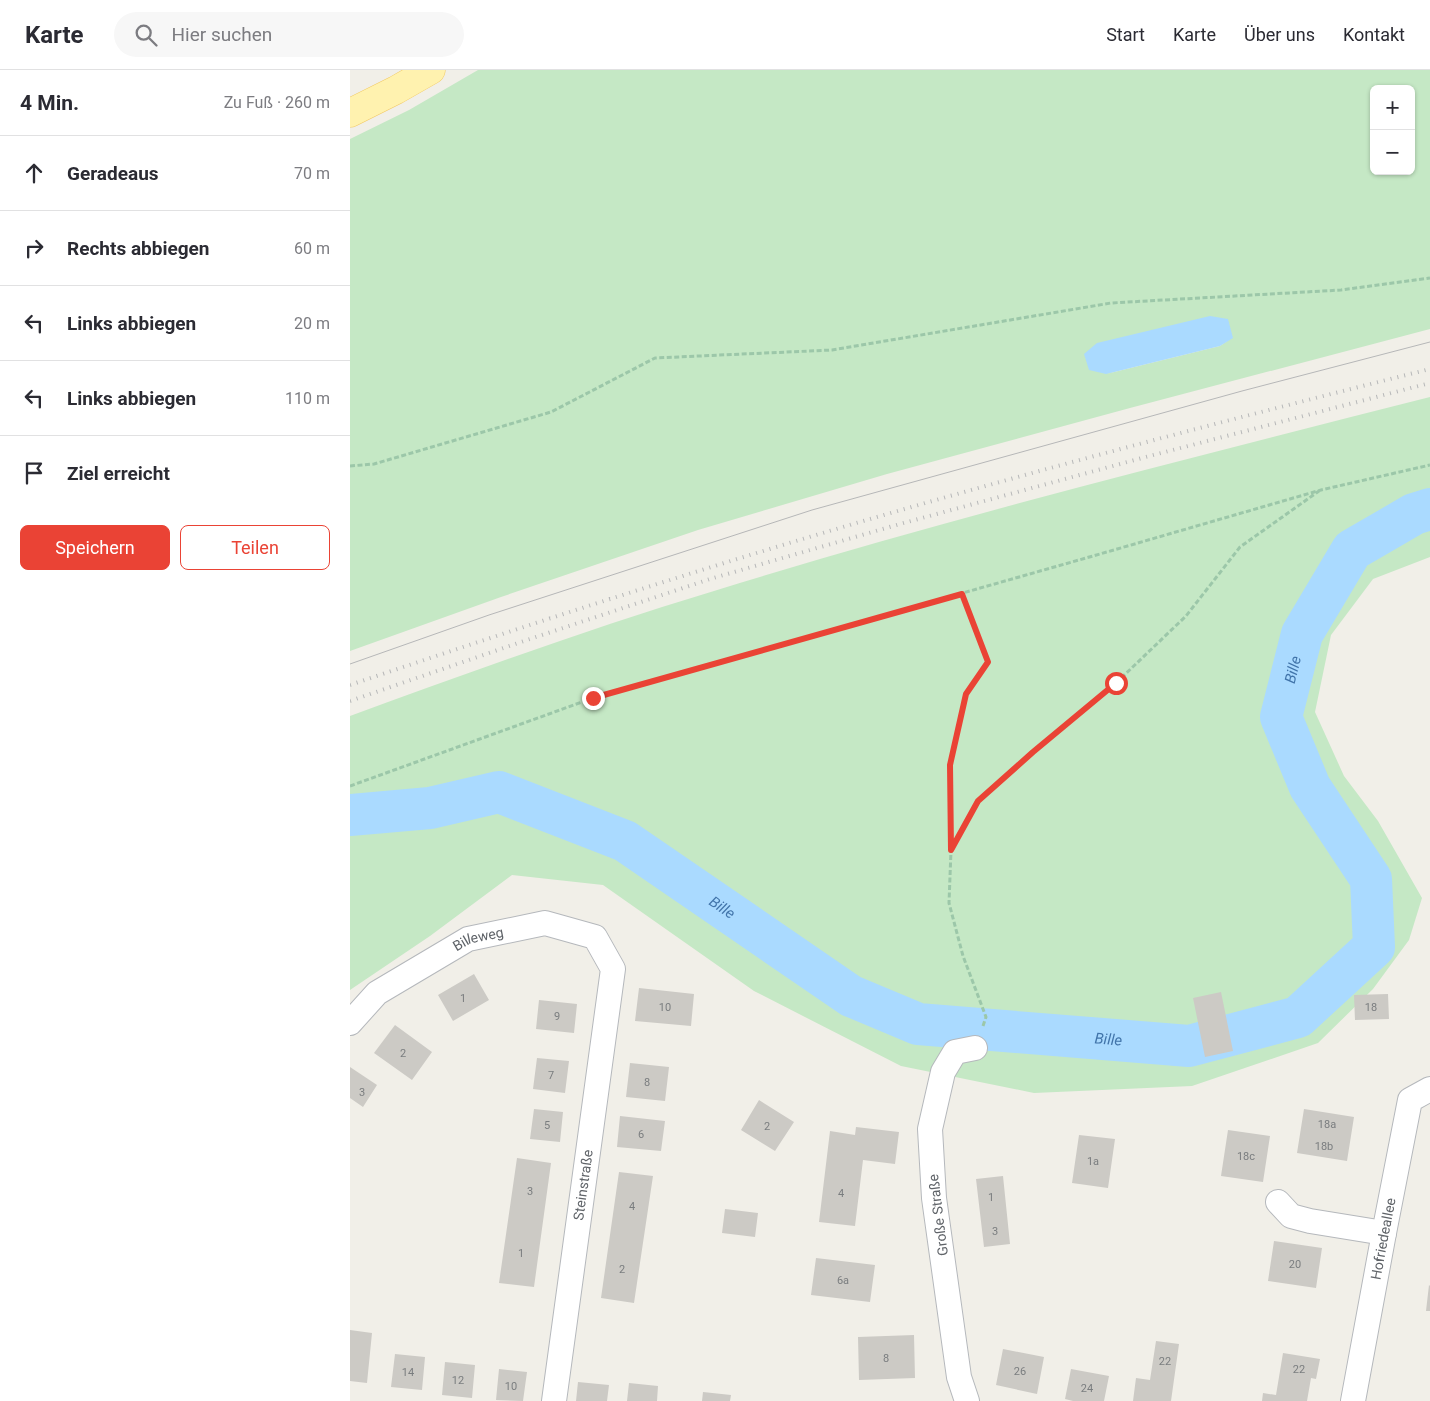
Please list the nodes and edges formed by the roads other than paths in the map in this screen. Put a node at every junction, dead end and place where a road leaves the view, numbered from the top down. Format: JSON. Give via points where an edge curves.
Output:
{"nodes":[{"id":1,"x":431,"y":70,"type":"edge"},
{"id":2,"x":350,"y":112,"type":"edge"},
{"id":3,"x":613,"y":969,"type":"joint"},
{"id":4,"x":350,"y":1024,"type":"edge"},
{"id":5,"x":975,"y":1048,"type":"dead end"},
{"id":6,"x":1430,"y":1089,"type":"edge"},
{"id":7,"x":1278,"y":1202,"type":"dead end"},
{"id":8,"x":1384,"y":1233,"type":"junction"},
{"id":9,"x":554,"y":1401,"type":"edge"},
{"id":10,"x":967,"y":1401,"type":"edge"},
{"id":11,"x":1354,"y":1401,"type":"edge"}],
"edges":[{"from":1,"to":2,"type":"main road"},
{"from":3,"to":4,"type":"street","name":"Billeweg","via":[[595,937],[545,923],[468,939],[377,993]]},
{"from":3,"to":9,"type":"street","name":"Steinstraße"},
{"from":5,"to":10,"type":"street","name":"Große Straße","via":[[955,1052],[944,1072],[930,1129],[934,1198],[959,1377]]},
{"from":6,"to":8,"type":"street","name":"Hofriedeallee","via":[[1410,1100]]},
{"from":7,"to":8,"type":"street","via":[[1291,1216]]},
{"from":8,"to":11,"type":"street","name":"Hofriedeallee"}]}
